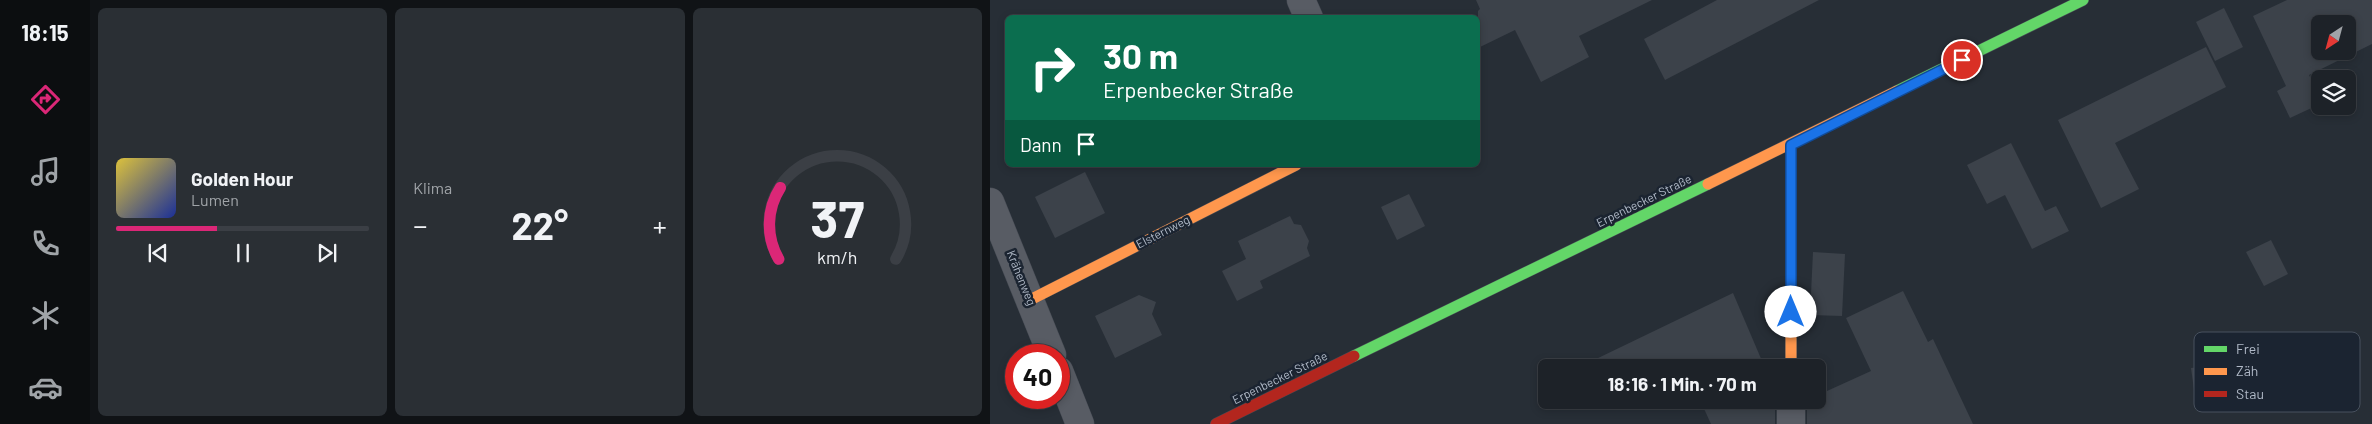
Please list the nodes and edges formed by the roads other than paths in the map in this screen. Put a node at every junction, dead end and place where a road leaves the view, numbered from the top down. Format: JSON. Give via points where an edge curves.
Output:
{"nodes":[{"id":1,"x":1301,"y":0,"type":"edge"},
{"id":2,"x":2083,"y":0,"type":"edge"},
{"id":3,"x":1307,"y":15,"type":"edge"},
{"id":4,"x":1791,"y":145,"type":"junction"},
{"id":5,"x":1292,"y":167,"type":"edge"},
{"id":6,"x":990,"y":202,"type":"edge"},
{"id":7,"x":997,"y":237,"type":"edge"},
{"id":8,"x":1030,"y":300,"type":"junction"},
{"id":9,"x":1048,"y":344,"type":"edge"},
{"id":10,"x":1791,"y":359,"type":"edge"},
{"id":11,"x":1070,"y":399,"type":"edge"},
{"id":12,"x":1791,"y":409,"type":"edge"},
{"id":13,"x":1080,"y":424,"type":"edge"},
{"id":14,"x":1216,"y":424,"type":"edge"},
{"id":15,"x":1791,"y":424,"type":"edge"}],
"edges":[{"from":1,"to":3,"type":"street"},
{"from":2,"to":4,"type":"main road","name":"Erpenbecker Straße"},
{"from":4,"to":10,"type":"main road"},
{"from":4,"to":14,"type":"main road","name":"Erpenbecker Straße"},
{"from":5,"to":8,"type":"main road","name":"Elsternweg"},
{"from":6,"to":7,"type":"street","name":"Krähenweg"},
{"from":7,"to":8,"type":"street","name":"Krähenweg"},
{"from":8,"to":9,"type":"street","name":"Krähenweg"},
{"from":11,"to":13,"type":"street"},
{"from":12,"to":15,"type":"street"}]}
